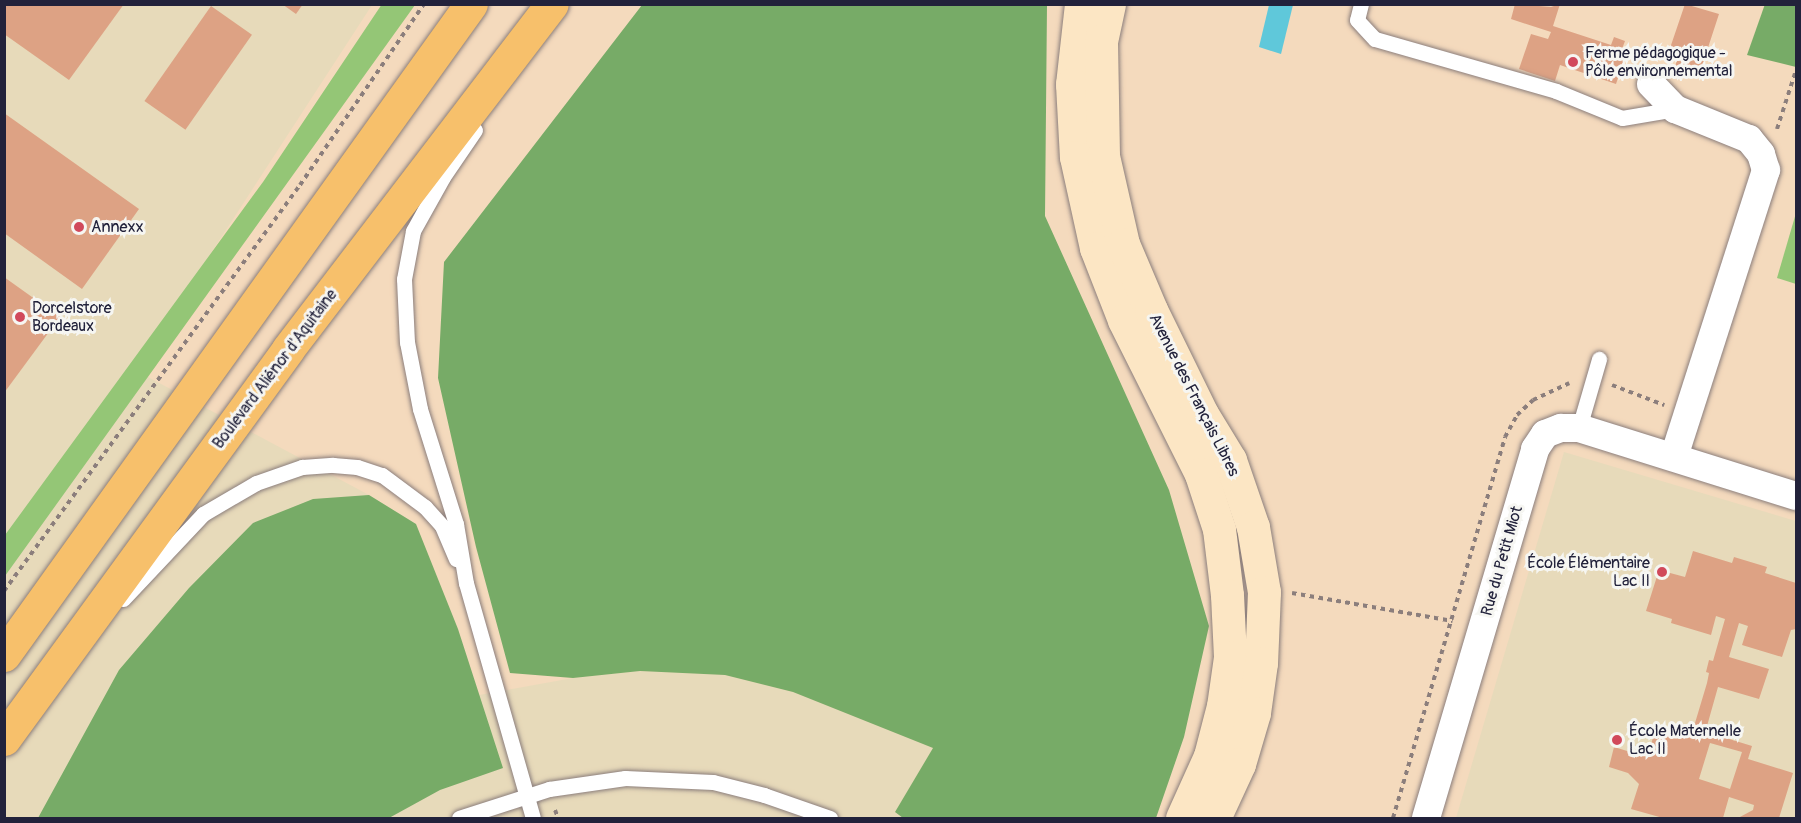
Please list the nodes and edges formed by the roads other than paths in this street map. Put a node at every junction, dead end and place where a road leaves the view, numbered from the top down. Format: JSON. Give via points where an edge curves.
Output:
{"nodes":[{"id":1,"x":471,"y":4,"type":"edge"},
{"id":2,"x":1082,"y":4,"type":"edge"},
{"id":3,"x":1109,"y":4,"type":"edge"},
{"id":4,"x":1361,"y":4,"type":"edge"},
{"id":5,"x":544,"y":16,"type":"edge"},
{"id":6,"x":1651,"y":84,"type":"dead end"},
{"id":7,"x":1675,"y":109,"type":"junction"},
{"id":8,"x":1599,"y":359,"type":"dead end"},
{"id":9,"x":1579,"y":428,"type":"junction"},
{"id":10,"x":1674,"y":457,"type":"junction"},
{"id":11,"x":1797,"y":496,"type":"edge"},
{"id":12,"x":466,"y":583,"type":"junction"},
{"id":13,"x":4,"y":655,"type":"edge"},
{"id":14,"x":47,"y":680,"type":"junction"},
{"id":15,"x":4,"y":739,"type":"edge"},
{"id":16,"x":527,"y":795,"type":"junction"},
{"id":17,"x":459,"y":819,"type":"edge"},
{"id":18,"x":534,"y":819,"type":"edge"},
{"id":19,"x":830,"y":819,"type":"edge"},
{"id":20,"x":1182,"y":819,"type":"edge"},
{"id":21,"x":1214,"y":819,"type":"edge"},
{"id":22,"x":1426,"y":819,"type":"edge"}],
"edges":[{"from":1,"to":13,"type":"highway"},
{"from":2,"to":20,"type":"street","name":"Avenue des Français Libres","via":[[1073,105],[1077,157],[1096,248],[1124,320],[1201,474],[1219,529],[1230,657],[1210,756]]},
{"from":3,"to":21,"type":"street","name":"Avenue des Français Libres","via":[[1101,41],[1102,156],[1124,243],[1151,310],[1230,460],[1253,527],[1264,592],[1254,713],[1239,764]]},
{"from":4,"to":7,"type":"lane","via":[[1357,20],[1375,39],[1556,91],[1622,118]]},
{"from":5,"to":12,"type":"lane","via":[[413,231],[404,279],[407,342],[420,409],[456,524]]},
{"from":5,"to":14,"type":"highway","name":"Boulevard Aliénor d'Aquitaine","via":[[288,349]]},
{"from":6,"to":7,"type":"street"},
{"from":7,"to":10,"type":"street","via":[[1749,138],[1761,154],[1766,170]]},
{"from":8,"to":9,"type":"lane"},
{"from":9,"to":10,"type":"street","name":"Rue du Petit Miot"},
{"from":9,"to":22,"type":"street","name":"Rue du Petit Miot","via":[[1545,434],[1535,449]]},
{"from":10,"to":11,"type":"street","name":"Rue du Petit Miot"},
{"from":12,"to":14,"type":"lane","via":[[441,526],[404,490],[382,475],[357,467],[302,466],[256,483],[204,514]]},
{"from":12,"to":16,"type":"lane"},
{"from":14,"to":15,"type":"highway","name":"Boulevard Aliénor d'Aquitaine"},
{"from":16,"to":17,"type":"lane"},
{"from":16,"to":18,"type":"lane"},
{"from":16,"to":19,"type":"lane","via":[[625,778],[713,782]]}]}
